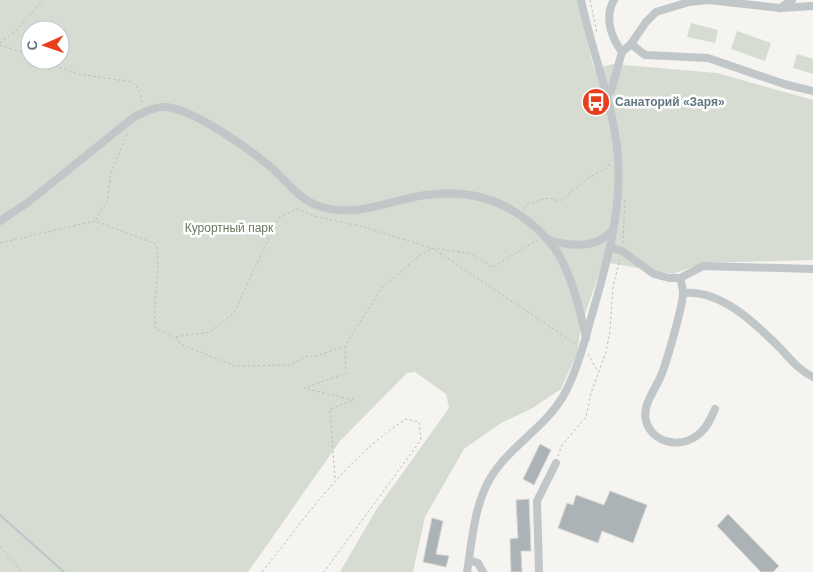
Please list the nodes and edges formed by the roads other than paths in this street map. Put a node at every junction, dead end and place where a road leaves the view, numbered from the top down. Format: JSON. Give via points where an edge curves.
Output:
{"nodes":[{"id":1,"x":581,"y":0,"type":"edge"},
{"id":2,"x":614,"y":0,"type":"edge"},
{"id":3,"x":792,"y":0,"type":"edge"},
{"id":4,"x":813,"y":6,"type":"edge"},
{"id":5,"x":780,"y":8,"type":"junction"},
{"id":6,"x":631,"y":44,"type":"junction"},
{"id":7,"x":622,"y":52,"type":"junction"},
{"id":8,"x":813,"y":91,"type":"edge"},
{"id":9,"x":606,"y":95,"type":"junction"},
{"id":10,"x":0,"y":221,"type":"edge"},
{"id":11,"x":613,"y":229,"type":"junction"},
{"id":12,"x":546,"y":238,"type":"junction"},
{"id":13,"x":610,"y":247,"type":"junction"},
{"id":14,"x":813,"y":269,"type":"edge"},
{"id":15,"x":680,"y":278,"type":"junction"},
{"id":16,"x":683,"y":293,"type":"junction"},
{"id":17,"x":586,"y":338,"type":"junction"},
{"id":18,"x":813,"y":377,"type":"edge"},
{"id":19,"x":715,"y":408,"type":"dead end"},
{"id":20,"x":556,"y":463,"type":"road end"},
{"id":21,"x":469,"y":560,"type":"junction"},
{"id":22,"x":467,"y":572,"type":"edge"},
{"id":23,"x":483,"y":572,"type":"edge"},
{"id":24,"x":539,"y":572,"type":"edge"}],
"edges":[{"from":1,"to":9,"type":"street"},
{"from":2,"to":7,"type":"street","via":[[610,25]]},
{"from":3,"to":5,"type":"street"},
{"from":4,"to":5,"type":"street"},
{"from":5,"to":6,"type":"street","via":[[709,0],[672,6],[656,12]]},
{"from":6,"to":7,"type":"street"},
{"from":6,"to":8,"type":"street","via":[[645,55],[708,58]]},
{"from":7,"to":9,"type":"street","via":[[611,91]]},
{"from":9,"to":11,"type":"street","via":[[618,159]]},
{"from":10,"to":12,"type":"street","via":[[134,117],[165,106],[200,118],[272,168],[313,204],[333,211],[355,212],[450,192],[500,202]]},
{"from":11,"to":12,"type":"street","via":[[608,236],[582,245]]},
{"from":11,"to":13,"type":"street"},
{"from":12,"to":17,"type":"street","via":[[560,259],[571,286]]},
{"from":13,"to":15,"type":"street","via":[[622,251],[654,274]]},
{"from":13,"to":17,"type":"street"},
{"from":14,"to":15,"type":"street","via":[[703,266]]},
{"from":15,"to":16,"type":"street"},
{"from":16,"to":18,"type":"street","via":[[703,293],[730,306],[800,370]]},
{"from":16,"to":19,"type":"street","via":[[661,376],[648,403],[646,420],[654,435],[667,442],[684,442],[698,435],[708,424]]},
{"from":17,"to":21,"type":"street","via":[[567,390],[542,424],[491,477],[480,503]]},
{"from":20,"to":24,"type":"street","via":[[536,501]]},
{"from":21,"to":22,"type":"street"},
{"from":21,"to":23,"type":"street","via":[[478,563]]}]}
